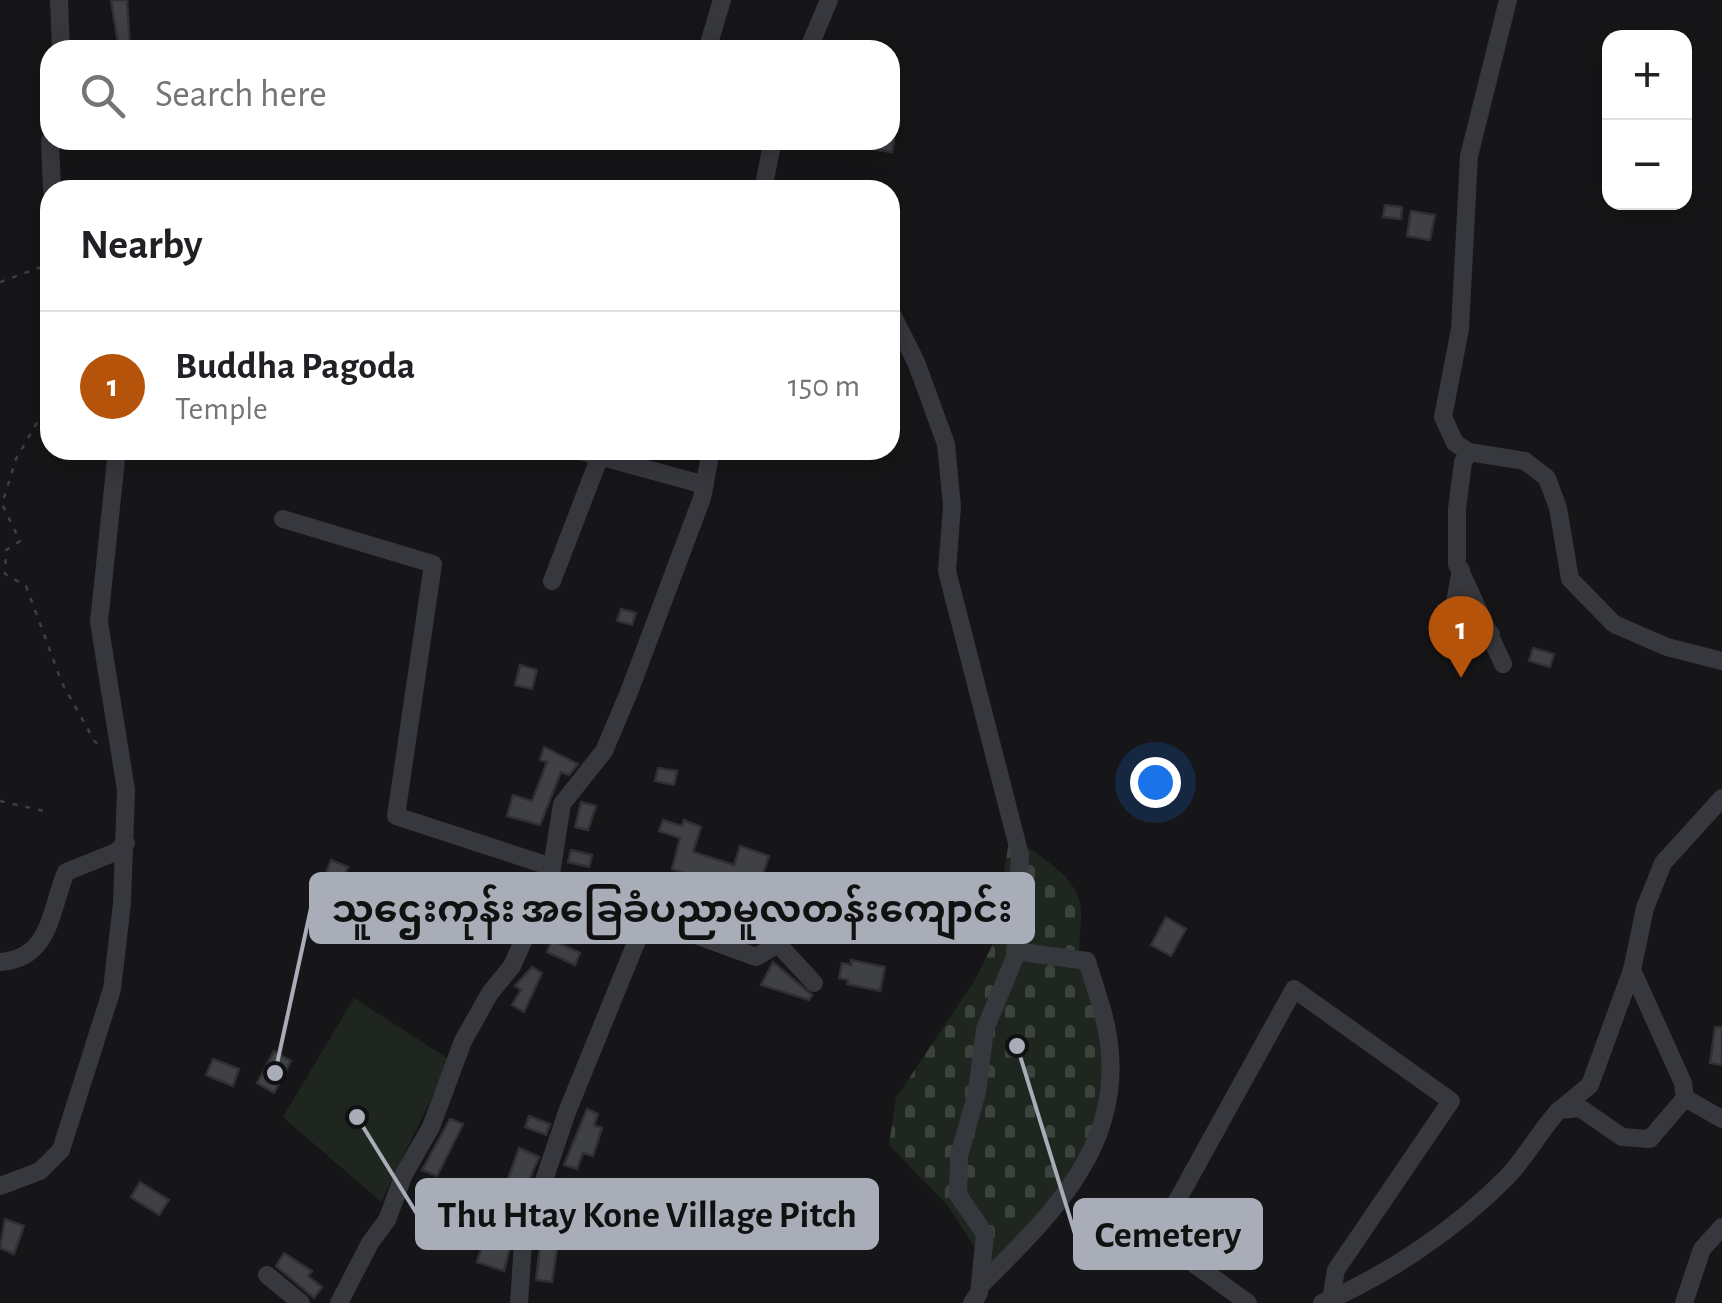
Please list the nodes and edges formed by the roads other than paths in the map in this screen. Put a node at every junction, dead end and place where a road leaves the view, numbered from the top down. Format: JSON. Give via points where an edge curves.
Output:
{"nodes":[{"id":1,"x":59,"y":0,"type":"edge"},
{"id":2,"x":722,"y":0,"type":"edge"},
{"id":3,"x":828,"y":0,"type":"edge"},
{"id":4,"x":1508,"y":0,"type":"edge"},
{"id":5,"x":60,"y":40,"type":"edge"},
{"id":6,"x":710,"y":40,"type":"edge"},
{"id":7,"x":812,"y":40,"type":"edge"},
{"id":8,"x":50,"y":150,"type":"edge"},
{"id":9,"x":771,"y":150,"type":"edge"},
{"id":10,"x":52,"y":180,"type":"edge"},
{"id":11,"x":765,"y":180,"type":"edge"},
{"id":12,"x":900,"y":330,"type":"edge"},
{"id":13,"x":1469,"y":452,"type":"junction"},
{"id":14,"x":116,"y":460,"type":"edge"},
{"id":15,"x":598,"y":460,"type":"edge"},
{"id":16,"x":614,"y":460,"type":"edge"},
{"id":17,"x":709,"y":460,"type":"edge"},
{"id":18,"x":705,"y":485,"type":"junction"},
{"id":19,"x":283,"y":518,"type":"dead end"},
{"id":20,"x":1460,"y":570,"type":"junction"},
{"id":21,"x":552,"y":581,"type":"dead end"},
{"id":22,"x":1492,"y":634,"type":"junction"},
{"id":23,"x":1722,"y":661,"type":"edge"},
{"id":24,"x":1503,"y":664,"type":"dead end"},
{"id":25,"x":1722,"y":798,"type":"edge"},
{"id":26,"x":126,"y":843,"type":"junction"},
{"id":27,"x":552,"y":867,"type":"junction"},
{"id":28,"x":1016,"y":951,"type":"junction"},
{"id":29,"x":0,"y":962,"type":"edge"},
{"id":30,"x":1632,"y":970,"type":"junction"},
{"id":31,"x":814,"y":983,"type":"dead end"},
{"id":32,"x":1685,"y":1098,"type":"junction"},
{"id":33,"x":1559,"y":1110,"type":"junction"},
{"id":34,"x":1722,"y":1119,"type":"edge"},
{"id":35,"x":3,"y":1183,"type":"edge"},
{"id":36,"x":1722,"y":1227,"type":"edge"},
{"id":37,"x":266,"y":1275,"type":"dead end"},
{"id":38,"x":976,"y":1295,"type":"edge"},
{"id":39,"x":1326,"y":1301,"type":"edge"},
{"id":40,"x":301,"y":1303,"type":"edge"},
{"id":41,"x":338,"y":1303,"type":"edge"},
{"id":42,"x":519,"y":1303,"type":"edge"},
{"id":43,"x":1248,"y":1303,"type":"edge"},
{"id":44,"x":1684,"y":1303,"type":"edge"}],
"edges":[{"from":1,"to":5,"type":"street"},
{"from":2,"to":6,"type":"street"},
{"from":3,"to":7,"type":"street"},
{"from":4,"to":13,"type":"street","via":[[1469,156],[1460,329],[1443,417],[1455,443]]},
{"from":8,"to":10,"type":"street"},
{"from":9,"to":11,"type":"street"},
{"from":12,"to":28,"type":"street","via":[[946,444],[952,506],[947,571],[1020,855]]},
{"from":13,"to":20,"type":"street","via":[[1457,509]]},
{"from":13,"to":23,"type":"street","via":[[1525,460],[1546,478],[1570,579],[1614,624]]},
{"from":14,"to":26,"type":"street","via":[[99,622],[126,790]]},
{"from":15,"to":21,"type":"street"},
{"from":16,"to":18,"type":"street"},
{"from":17,"to":18,"type":"street"},
{"from":18,"to":27,"type":"street","via":[[604,751],[562,804]]},
{"from":19,"to":27,"type":"street","via":[[433,564],[396,816]]},
{"from":20,"to":22,"type":"street"},
{"from":20,"to":22,"type":"street","via":[[1451,623]]},
{"from":22,"to":24,"type":"street"},
{"from":25,"to":30,"type":"street","via":[[1662,864]]},
{"from":26,"to":29,"type":"street","via":[[66,872],[41,946]]},
{"from":26,"to":35,"type":"street","via":[[112,989],[61,1150],[40,1171]]},
{"from":27,"to":41,"type":"street","via":[[512,966],[463,1041],[387,1220]]},
{"from":28,"to":38,"type":"street","via":[[985,1029],[960,1156],[958,1195],[985,1234]]},
{"from":28,"to":38,"type":"street","via":[[1087,961],[1108,1034],[1108,1109],[1079,1178]]},
{"from":30,"to":32,"type":"street"},
{"from":30,"to":33,"type":"street","via":[[1590,1085]]},
{"from":31,"to":42,"type":"street","via":[[778,944],[756,957],[660,922],[640,933],[567,1112],[523,1243]]},
{"from":32,"to":33,"type":"street","via":[[1650,1139],[1622,1138],[1580,1108]]},
{"from":32,"to":34,"type":"street"},
{"from":33,"to":39,"type":"street","via":[[1510,1174],[1464,1216],[1356,1289]]},
{"from":36,"to":44,"type":"street","via":[[1702,1250]]},
{"from":37,"to":40,"type":"street"},
{"from":39,"to":43,"type":"street","via":[[1336,1270],[1451,1100],[1294,989],[1157,1237]]}]}
